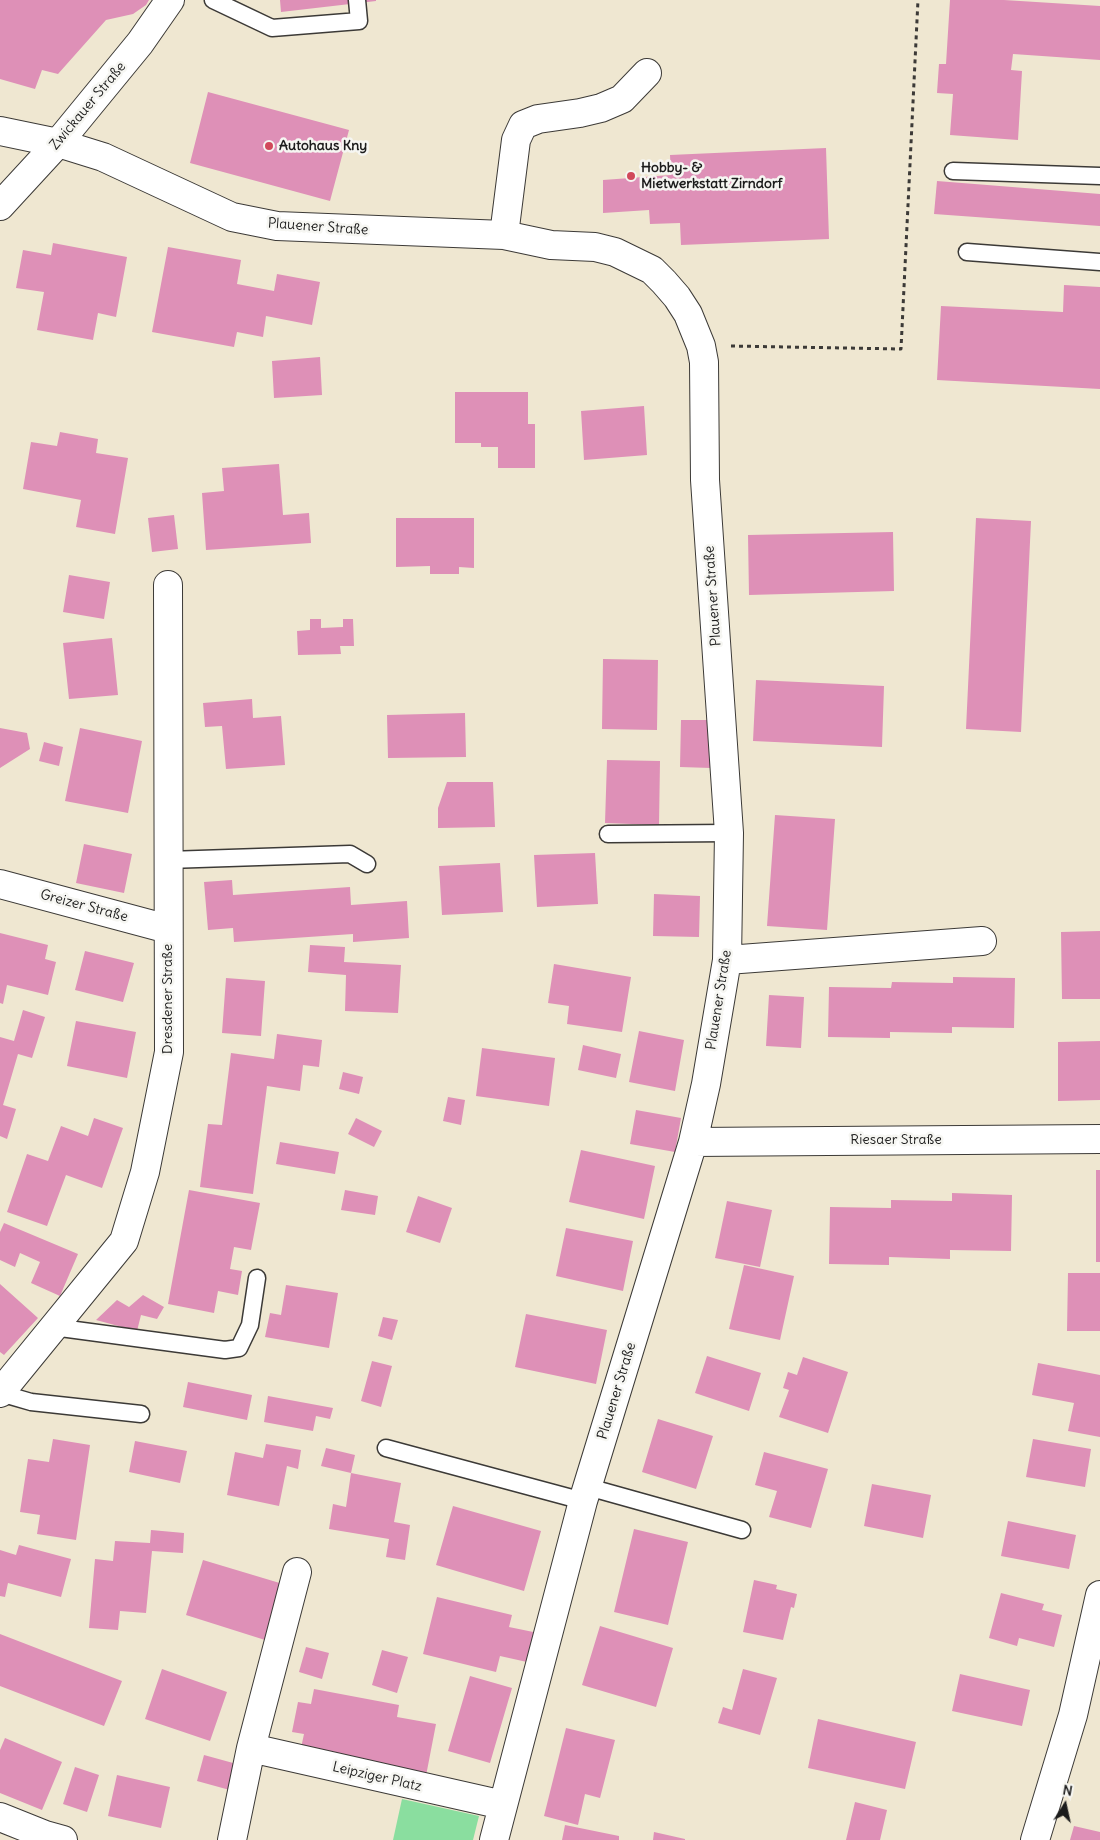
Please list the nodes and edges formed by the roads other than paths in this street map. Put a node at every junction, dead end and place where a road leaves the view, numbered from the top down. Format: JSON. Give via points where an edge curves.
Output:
{"nodes":[{"id":1,"x":170,"y":0,"type":"edge"},
{"id":2,"x":357,"y":0,"type":"edge"},
{"id":3,"x":223,"y":2,"type":"edge"},
{"id":4,"x":647,"y":73,"type":"dead end"},
{"id":5,"x":0,"y":130,"type":"edge"},
{"id":6,"x":58,"y":143,"type":"junction"},
{"id":7,"x":953,"y":171,"type":"dead end"},
{"id":8,"x":1100,"y":176,"type":"edge"},
{"id":9,"x":0,"y":206,"type":"edge"},
{"id":10,"x":504,"y":235,"type":"junction"},
{"id":11,"x":967,"y":252,"type":"dead end"},
{"id":12,"x":1100,"y":262,"type":"edge"},
{"id":13,"x":168,"y":585,"type":"dead end"},
{"id":14,"x":729,"y":833,"type":"junction"},
{"id":15,"x":608,"y":834,"type":"dead end"},
{"id":16,"x":168,"y":860,"type":"junction"},
{"id":17,"x":367,"y":864,"type":"dead end"},
{"id":18,"x":0,"y":884,"type":"edge"},
{"id":19,"x":168,"y":929,"type":"junction"},
{"id":20,"x":982,"y":941,"type":"dead end"},
{"id":21,"x":728,"y":960,"type":"junction"},
{"id":22,"x":1100,"y":1139,"type":"edge"},
{"id":23,"x":693,"y":1142,"type":"junction"},
{"id":24,"x":257,"y":1278,"type":"dead end"},
{"id":25,"x":53,"y":1328,"type":"junction"},
{"id":26,"x":0,"y":1393,"type":"edge"},
{"id":27,"x":141,"y":1414,"type":"dead end"},
{"id":28,"x":386,"y":1448,"type":"dead end"},
{"id":29,"x":585,"y":1494,"type":"junction"},
{"id":30,"x":742,"y":1530,"type":"dead end"},
{"id":31,"x":297,"y":1572,"type":"dead end"},
{"id":32,"x":1100,"y":1595,"type":"edge"},
{"id":33,"x":251,"y":1748,"type":"junction"},
{"id":34,"x":502,"y":1805,"type":"junction"},
{"id":35,"x":0,"y":1818,"type":"edge"},
{"id":36,"x":63,"y":1840,"type":"edge"},
{"id":37,"x":232,"y":1840,"type":"edge"},
{"id":38,"x":494,"y":1840,"type":"edge"},
{"id":39,"x":1036,"y":1840,"type":"edge"}],
"edges":[{"from":1,"to":6,"type":"street","name":"Zwickauer Straße","via":[[140,43]]},
{"from":2,"to":3,"type":"lane","via":[[359,21],[272,28]]},
{"from":4,"to":10,"type":"street","via":[[622,99],[601,108],[538,119],[523,125],[516,140]]},
{"from":5,"to":6,"type":"street","name":"Plauener Straße"},
{"from":6,"to":9,"type":"street","name":"Zwickauer Straße"},
{"from":6,"to":10,"type":"street","name":"Plauener Straße","via":[[103,157],[241,219],[277,226]]},
{"from":7,"to":8,"type":"lane"},
{"from":10,"to":14,"type":"street","name":"Plauener Straße","via":[[551,245],[608,250],[652,270],[688,314],[701,346],[704,362],[705,480]]},
{"from":11,"to":12,"type":"lane"},
{"from":13,"to":16,"type":"street","name":"Dresdener Straße"},
{"from":14,"to":15,"type":"lane"},
{"from":14,"to":21,"type":"street","name":"Plauener Straße"},
{"from":16,"to":17,"type":"lane","via":[[350,854]]},
{"from":16,"to":19,"type":"street","name":"Dresdener Straße"},
{"from":18,"to":19,"type":"street","name":"Greizer Straße"},
{"from":19,"to":25,"type":"street","name":"Dresdener Straße","via":[[169,1052],[145,1172],[124,1241]]},
{"from":20,"to":21,"type":"street"},
{"from":21,"to":23,"type":"street","name":"Plauener Straße"},
{"from":22,"to":23,"type":"street","name":"Riesaer Straße"},
{"from":23,"to":29,"type":"street","name":"Plauener Straße"},
{"from":24,"to":25,"type":"lane","via":[[250,1325],[238,1348],[225,1350]]},
{"from":25,"to":26,"type":"street","name":"Dresdener Straße"},
{"from":26,"to":27,"type":"lane","via":[[30,1402]]},
{"from":28,"to":29,"type":"lane"},
{"from":29,"to":30,"type":"lane"},
{"from":29,"to":34,"type":"street","name":"Plauener Straße"},
{"from":31,"to":33,"type":"street"},
{"from":32,"to":39,"type":"street","via":[[1073,1715]]},
{"from":33,"to":34,"type":"street","name":"Leipziger Platz"},
{"from":33,"to":37,"type":"street"},
{"from":34,"to":38,"type":"street","name":"Plauener Straße"},
{"from":35,"to":36,"type":"street"}]}
